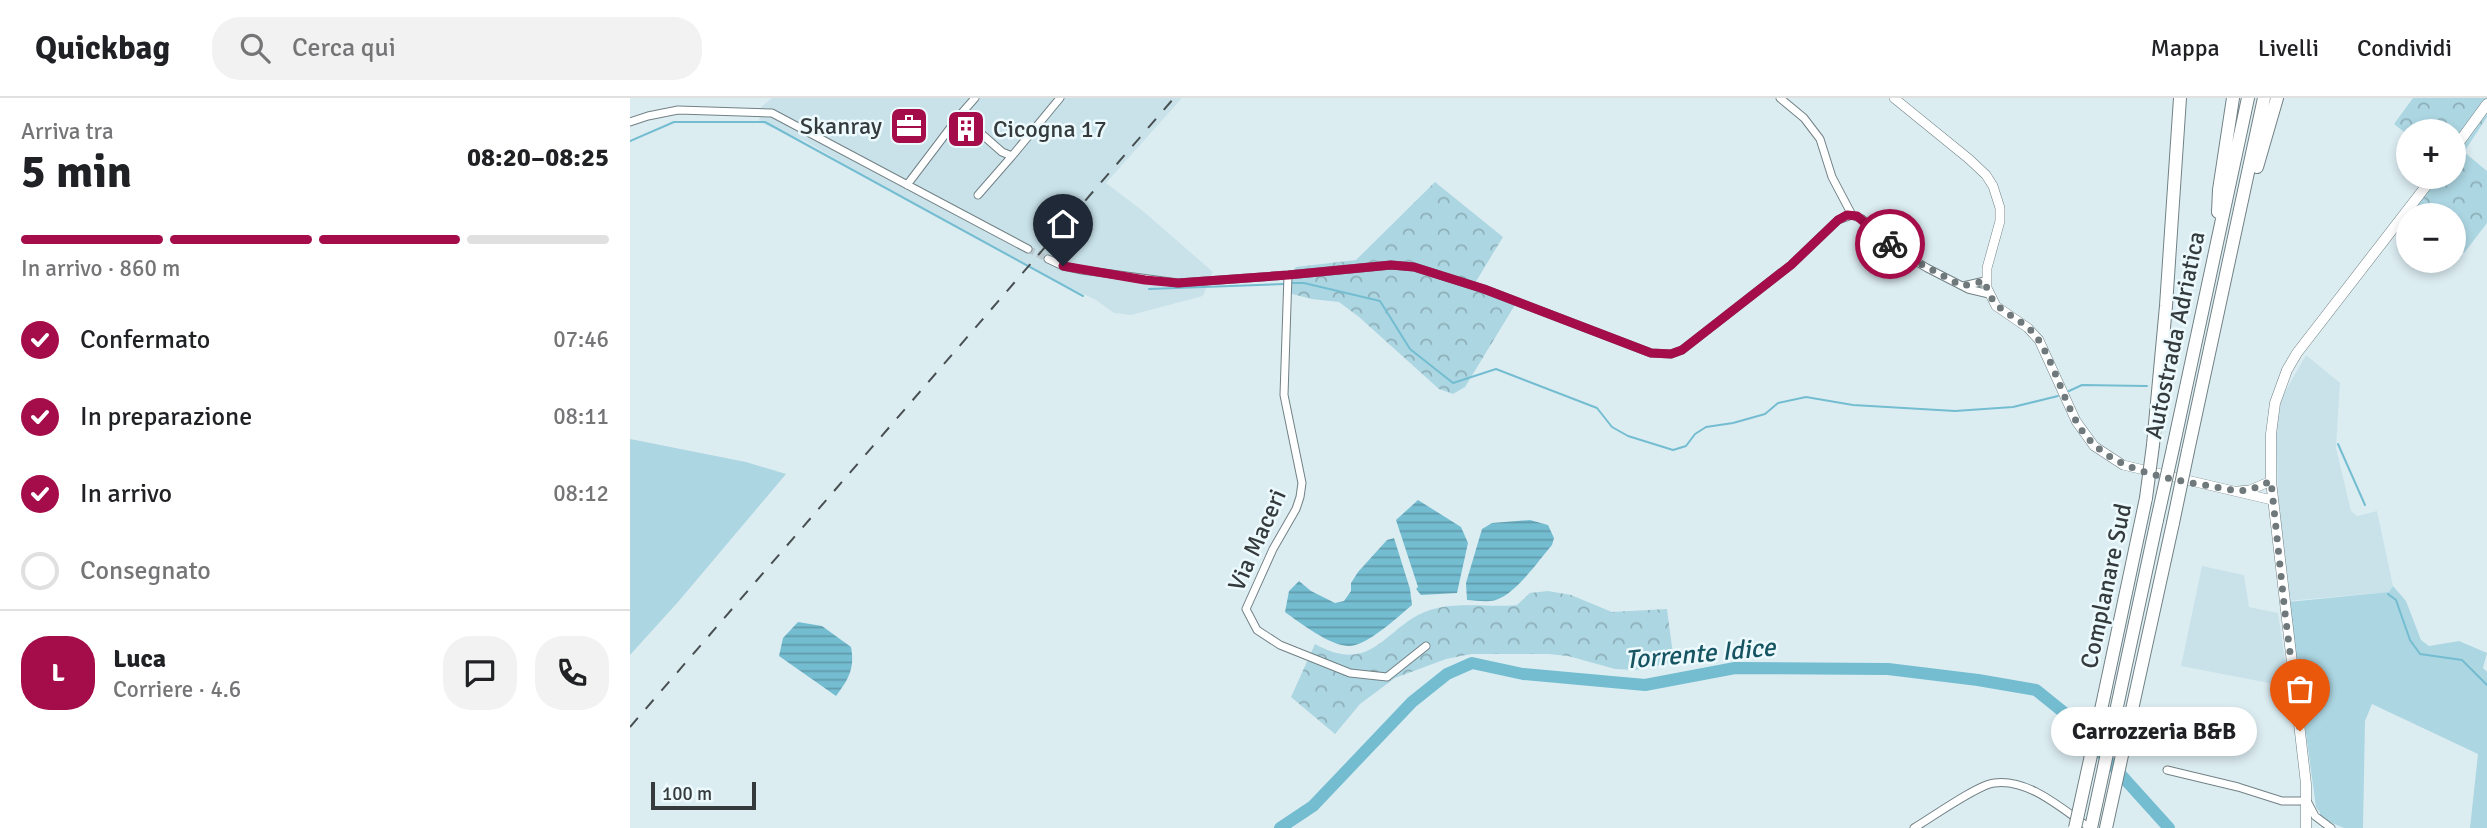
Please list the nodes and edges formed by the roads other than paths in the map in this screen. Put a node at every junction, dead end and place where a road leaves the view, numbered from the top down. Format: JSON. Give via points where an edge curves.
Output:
{"nodes":[{"id":1,"x":975,"y":98,"type":"edge"},
{"id":2,"x":1060,"y":98,"type":"edge"},
{"id":3,"x":1780,"y":98,"type":"edge"},
{"id":4,"x":1894,"y":98,"type":"edge"},
{"id":5,"x":2179,"y":98,"type":"edge"},
{"id":6,"x":2233,"y":98,"type":"edge"},
{"id":7,"x":2248,"y":98,"type":"edge"},
{"id":8,"x":2264,"y":98,"type":"edge"},
{"id":9,"x":2277,"y":98,"type":"edge"},
{"id":10,"x":2487,"y":104,"type":"edge"},
{"id":11,"x":960,"y":114,"type":"junction"},
{"id":12,"x":630,"y":122,"type":"edge"},
{"id":13,"x":2466,"y":133,"type":"edge"},
{"id":14,"x":1012,"y":156,"type":"junction"},
{"id":15,"x":907,"y":185,"type":"junction"},
{"id":16,"x":2424,"y":189,"type":"edge"},
{"id":17,"x":2244,"y":192,"type":"junction"},
{"id":18,"x":978,"y":195,"type":"dead end"},
{"id":19,"x":1852,"y":215,"type":"junction"},
{"id":20,"x":2219,"y":234,"type":"junction"},
{"id":21,"x":1028,"y":249,"type":"tunnel mouth"},
{"id":22,"x":1048,"y":259,"type":"tunnel mouth"},
{"id":23,"x":1288,"y":281,"type":"junction"},
{"id":24,"x":1985,"y":281,"type":"junction"},
{"id":25,"x":1962,"y":286,"type":"junction"},
{"id":26,"x":1989,"y":294,"type":"junction"},
{"id":27,"x":2271,"y":481,"type":"junction"},
{"id":28,"x":2236,"y":491,"type":"junction"},
{"id":29,"x":2272,"y":500,"type":"junction"},
{"id":30,"x":1426,"y":646,"type":"dead end"},
{"id":31,"x":2166,"y":770,"type":"dead end"},
{"id":32,"x":2307,"y":801,"type":"junction"},
{"id":33,"x":1914,"y":828,"type":"edge"},
{"id":34,"x":2075,"y":828,"type":"edge"},
{"id":35,"x":2090,"y":828,"type":"edge"},
{"id":36,"x":2106,"y":828,"type":"edge"},
{"id":37,"x":2307,"y":828,"type":"edge"},
{"id":38,"x":2330,"y":828,"type":"edge"}],
"edges":[{"from":1,"to":11,"type":"street"},
{"from":2,"to":14,"type":"street"},
{"from":3,"to":19,"type":"street","via":[[1820,139],[1832,177]]},
{"from":4,"to":24,"type":"street","via":[[1969,159],[1993,186],[2000,220]]},
{"from":5,"to":34,"type":"highway","name":"Complanare Sud","bridge":true,"via":[[2166,306],[2146,498]]},
{"from":6,"to":20,"type":"highway","via":[[2219,190]]},
{"from":7,"to":20,"type":"highway","name":"Autostrada Adriatica"},
{"from":8,"to":17,"type":"highway","name":"Autostrada Adriatica"},
{"from":9,"to":17,"type":"highway"},
{"from":10,"to":13,"type":"main road"},
{"from":11,"to":14,"type":"street"},
{"from":11,"to":15,"type":"street"},
{"from":12,"to":15,"type":"street","via":[[678,110],[772,113]]},
{"from":14,"to":18,"type":"street"},
{"from":15,"to":21,"type":"street"},
{"from":16,"to":27,"type":"main road","via":[[2287,370],[2272,418]]},
{"from":17,"to":36,"type":"highway","name":"Autostrada Adriatica","bridge":true},
{"from":19,"to":23,"type":"street","via":[[1838,220],[1791,265],[1671,354],[1651,353],[1414,267],[1391,265]]},
{"from":19,"to":25,"type":"street","via":[[1908,257]]},
{"from":20,"to":35,"type":"highway","name":"Autostrada Adriatica","bridge":true},
{"from":22,"to":23,"type":"street","via":[[1082,270],[1178,283]]},
{"from":23,"to":30,"type":"street","name":"Via Maceri","via":[[1284,395],[1302,483],[1300,497],[1246,610],[1257,630],[1280,645],[1350,673],[1387,677]]},
{"from":24,"to":25,"type":"street"},
{"from":24,"to":26,"type":"street"},
{"from":25,"to":26,"type":"street"},
{"from":26,"to":28,"type":"street","via":[[2001,310],[2039,340],[2076,421],[2101,452],[2141,471]]},
{"from":27,"to":28,"type":"street"},
{"from":27,"to":29,"type":"main road"},
{"from":28,"to":29,"type":"street"},
{"from":29,"to":32,"type":"main road"},
{"from":31,"to":32,"type":"street","via":[[2282,801]]},
{"from":32,"to":37,"type":"main road"},
{"from":32,"to":38,"type":"street","via":[[2315,817]]},
{"from":33,"to":35,"type":"street","via":[[1991,783],[2008,782],[2037,793]]},
{"from":37,"to":38,"type":"street","via":[[2316,824]]}]}
